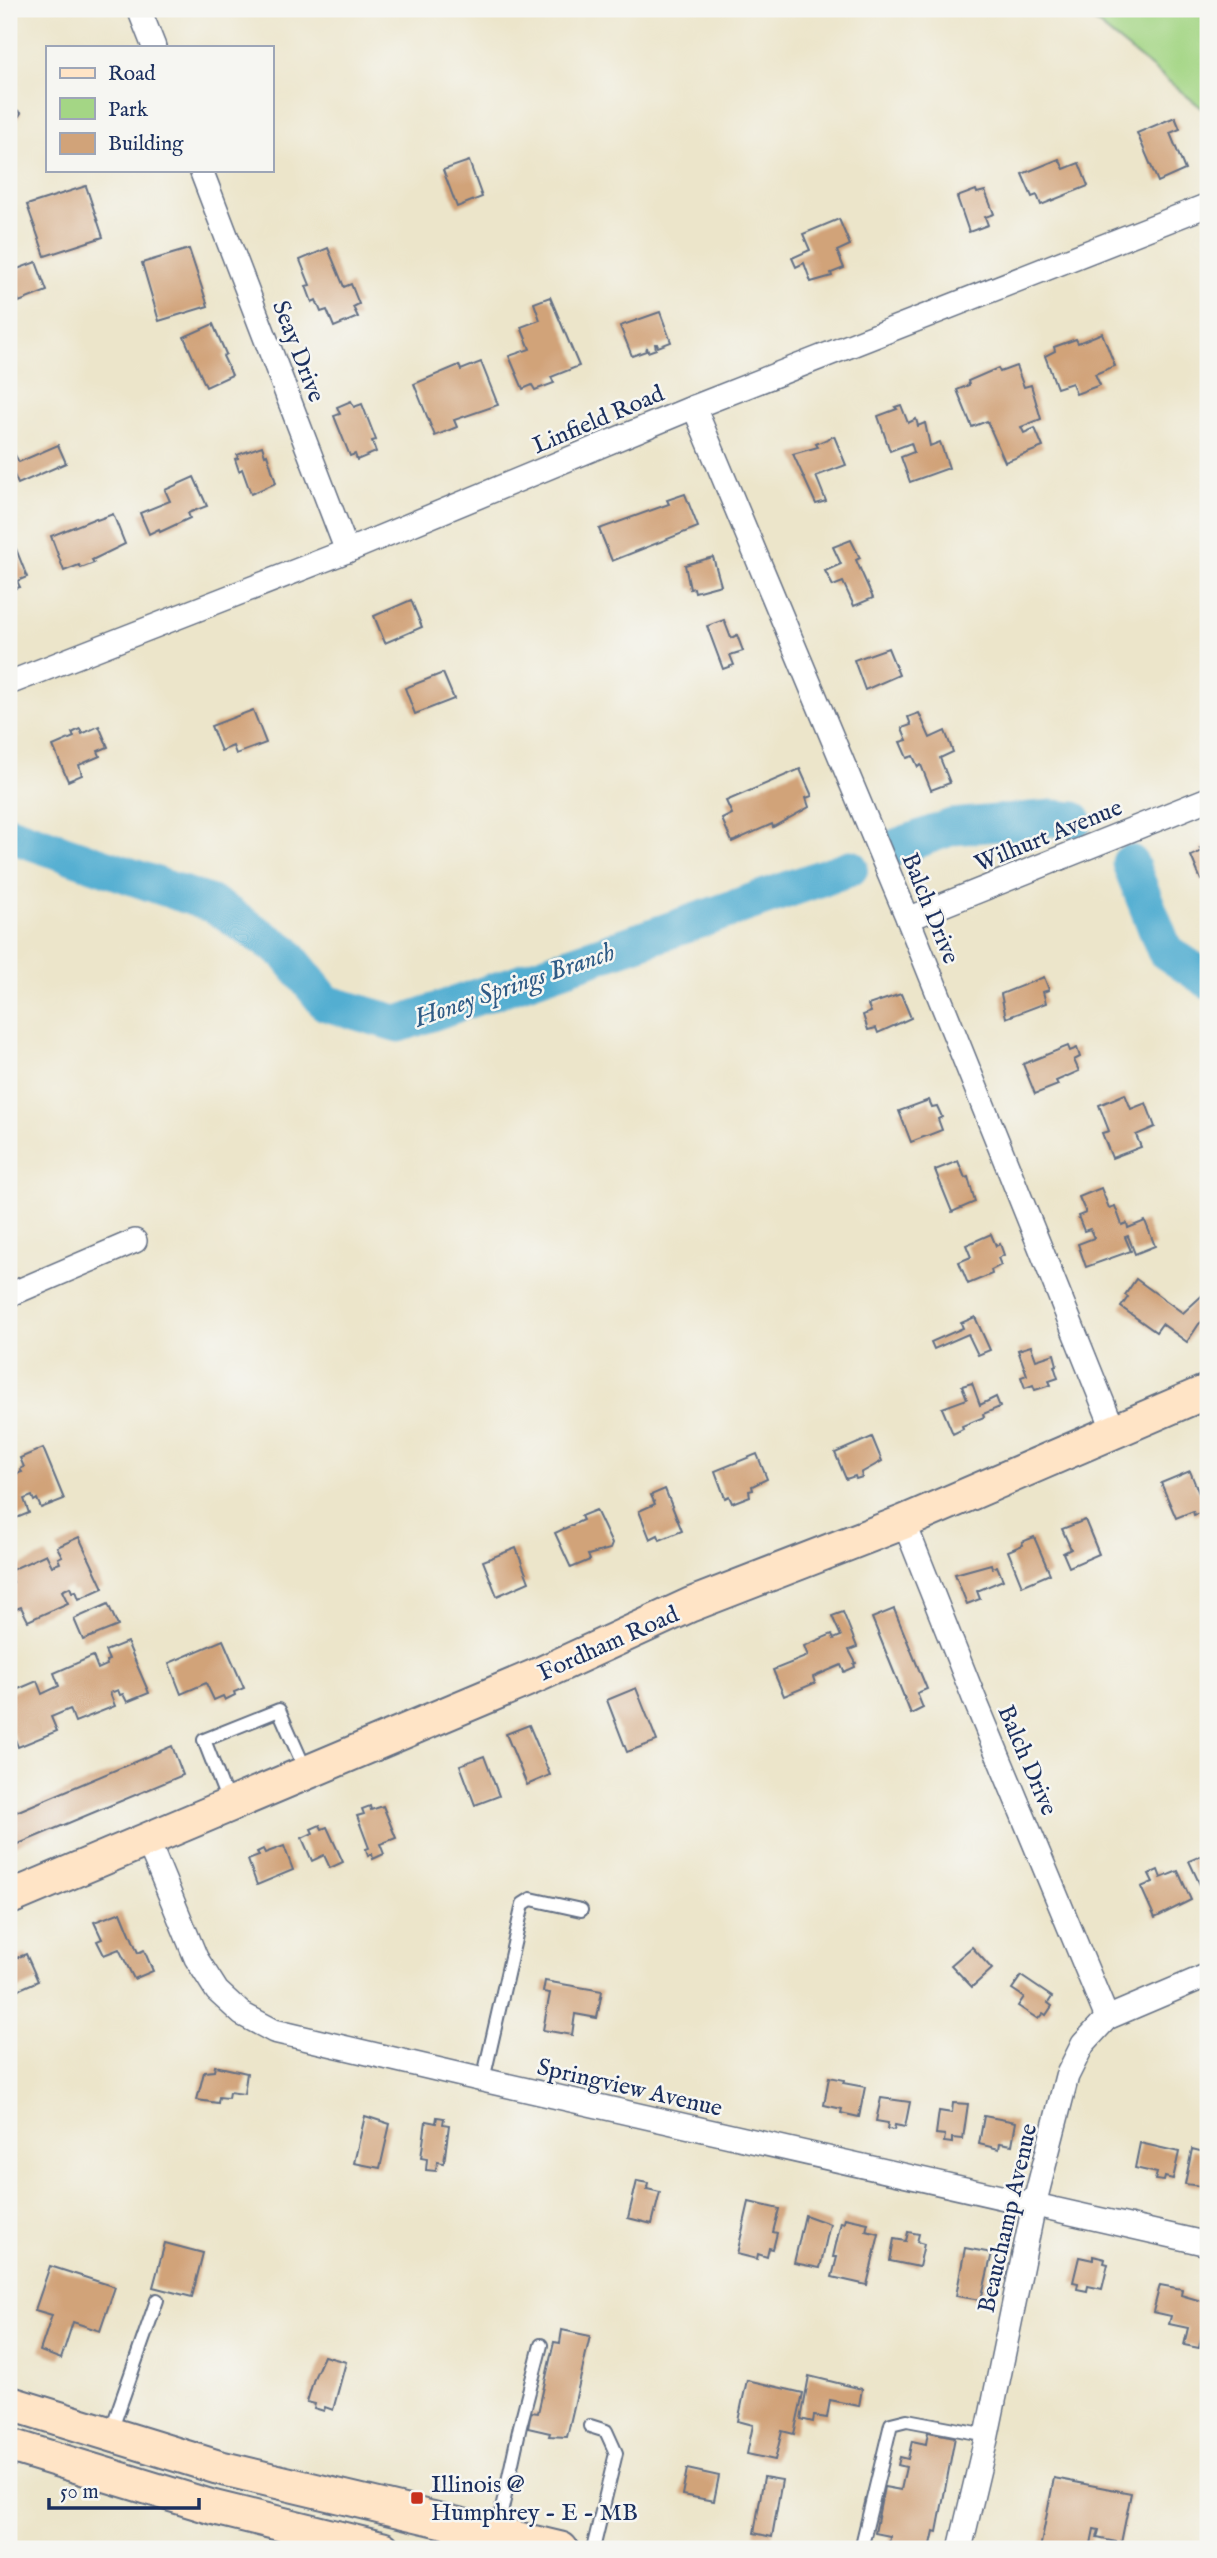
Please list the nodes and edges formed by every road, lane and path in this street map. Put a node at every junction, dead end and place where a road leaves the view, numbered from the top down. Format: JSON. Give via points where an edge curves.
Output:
{"nodes":[{"id":1,"x":139,"y":9,"type":"edge"},
{"id":2,"x":154,"y":46,"type":"edge"},
{"id":3,"x":202,"y":172,"type":"edge"},
{"id":4,"x":1208,"y":205,"type":"edge"},
{"id":5,"x":694,"y":407,"type":"junction"},
{"id":6,"x":347,"y":551,"type":"junction"},
{"id":7,"x":9,"y":683,"type":"edge"},
{"id":8,"x":1208,"y":799,"type":"edge"},
{"id":9,"x":908,"y":919,"type":"junction"},
{"id":10,"x":135,"y":1241,"type":"dead end"},
{"id":11,"x":9,"y":1295,"type":"edge"},
{"id":12,"x":1208,"y":1391,"type":"edge"},
{"id":13,"x":1114,"y":1431,"type":"junction"},
{"id":14,"x":904,"y":1521,"type":"junction"},
{"id":15,"x":306,"y":1771,"type":"junction"},
{"id":16,"x":229,"y":1804,"type":"junction"},
{"id":17,"x":146,"y":1839,"type":"junction"},
{"id":18,"x":9,"y":1898,"type":"edge"},
{"id":19,"x":581,"y":1910,"type":"dead end"},
{"id":20,"x":1208,"y":1975,"type":"edge"},
{"id":21,"x":1107,"y":2018,"type":"junction"},
{"id":22,"x":483,"y":2080,"type":"junction"},
{"id":23,"x":1034,"y":2205,"type":"junction"},
{"id":24,"x":1208,"y":2244,"type":"edge"},
{"id":25,"x":157,"y":2300,"type":"dead end"},
{"id":26,"x":541,"y":2345,"type":"dead end"},
{"id":27,"x":9,"y":2403,"type":"edge"},
{"id":28,"x":590,"y":2426,"type":"dead end"},
{"id":29,"x":110,"y":2434,"type":"junction"},
{"id":30,"x":987,"y":2435,"type":"junction"},
{"id":31,"x":9,"y":2445,"type":"edge"},
{"id":32,"x":496,"y":2535,"type":"junction"},
{"id":33,"x":383,"y":2549,"type":"edge"},
{"id":34,"x":561,"y":2549,"type":"edge"},
{"id":35,"x":593,"y":2549,"type":"edge"},
{"id":36,"x":861,"y":2549,"type":"edge"},
{"id":37,"x":960,"y":2549,"type":"edge"}],
"edges":[{"from":1,"to":2,"type":"street"},
{"from":3,"to":6,"type":"street","name":"Seay Drive"},
{"from":4,"to":5,"type":"street","name":"Linfield Road"},
{"from":5,"to":6,"type":"street","name":"Linfield Road"},
{"from":5,"to":9,"type":"street","name":"Balch Drive"},
{"from":6,"to":7,"type":"street","name":"Linfield Road"},
{"from":8,"to":9,"type":"street","name":"Wilhurt Avenue"},
{"from":9,"to":13,"type":"street","name":"Balch Drive"},
{"from":10,"to":11,"type":"street"},
{"from":12,"to":13,"type":"street","name":"Fordham Road"},
{"from":13,"to":14,"type":"street","name":"Fordham Road"},
{"from":14,"to":15,"type":"street","name":"Fordham Road","via":[[690,1605],[538,1675]]},
{"from":14,"to":21,"type":"street","name":"Balch Drive"},
{"from":15,"to":16,"type":"street","name":"Fordham Road"},
{"from":15,"to":16,"type":"lane","via":[[279,1710],[204,1740]]},
{"from":16,"to":17,"type":"street","name":"Fordham Road"},
{"from":17,"to":18,"type":"street","name":"Fordham Road"},
{"from":17,"to":22,"type":"street","name":"Springview Avenue","via":[[196,1958],[217,1991],[242,2014],[274,2031]]},
{"from":19,"to":22,"type":"lane","via":[[531,1899],[523,1905]]},
{"from":20,"to":21,"type":"street","name":"Beauchamp Avenue"},
{"from":21,"to":23,"type":"street","name":"Beauchamp Avenue","via":[[1083,2044],[1067,2076]]},
{"from":22,"to":23,"type":"street","name":"Springview Avenue"},
{"from":23,"to":24,"type":"street","name":"Springview Avenue"},
{"from":23,"to":30,"type":"street","name":"Beauchamp Avenue"},
{"from":25,"to":29,"type":"lane"},
{"from":26,"to":32,"type":"lane"},
{"from":27,"to":29,"type":"street"},
{"from":28,"to":35,"type":"lane","via":[[606,2431],[616,2453]]},
{"from":29,"to":32,"type":"street","via":[[217,2467]]},
{"from":30,"to":36,"type":"lane","via":[[907,2420],[891,2424]]},
{"from":30,"to":37,"type":"street","name":"Beauchamp Avenue"},
{"from":31,"to":33,"type":"street","via":[[212,2507]]},
{"from":32,"to":34,"type":"street"}]}
